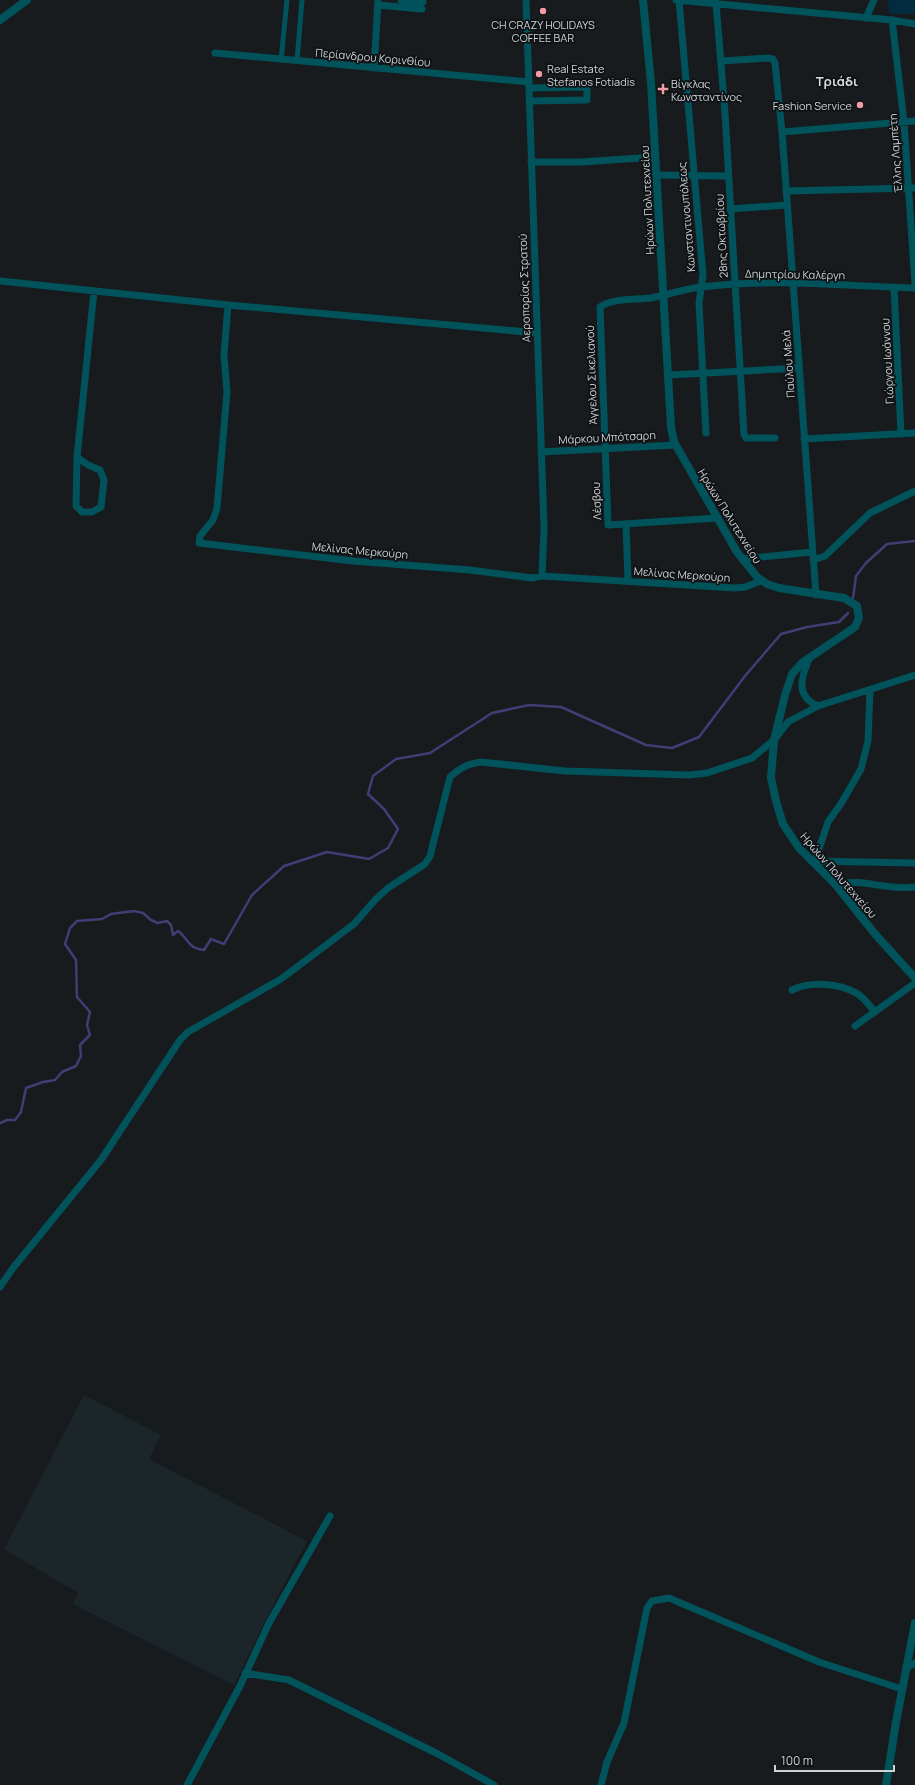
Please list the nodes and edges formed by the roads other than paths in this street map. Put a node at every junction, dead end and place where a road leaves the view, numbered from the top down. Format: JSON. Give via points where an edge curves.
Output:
{"nodes":[{"id":1,"x":27,"y":0,"type":"edge"},
{"id":2,"x":287,"y":0,"type":"edge"},
{"id":3,"x":302,"y":0,"type":"edge"},
{"id":4,"x":401,"y":0,"type":"edge"},
{"id":5,"x":526,"y":0,"type":"edge"},
{"id":6,"x":643,"y":0,"type":"edge"},
{"id":7,"x":676,"y":0,"type":"edge"},
{"id":8,"x":679,"y":0,"type":"edge"},
{"id":9,"x":874,"y":0,"type":"edge"},
{"id":10,"x":378,"y":2,"type":"edge"},
{"id":11,"x":716,"y":3,"type":"junction"},
{"id":12,"x":757,"y":4,"type":"edge"},
{"id":13,"x":866,"y":18,"type":"junction"},
{"id":14,"x":0,"y":20,"type":"edge"},
{"id":15,"x":892,"y":20,"type":"junction"},
{"id":16,"x":915,"y":24,"type":"edge"},
{"id":17,"x":215,"y":53,"type":"dead end"},
{"id":18,"x":281,"y":60,"type":"junction"},
{"id":19,"x":297,"y":61,"type":"junction"},
{"id":20,"x":721,"y":61,"type":"junction"},
{"id":21,"x":374,"y":68,"type":"junction"},
{"id":22,"x":529,"y":85,"type":"junction"},
{"id":23,"x":530,"y":101,"type":"junction"},
{"id":24,"x":915,"y":121,"type":"edge"},
{"id":25,"x":904,"y":122,"type":"junction"},
{"id":26,"x":782,"y":132,"type":"junction"},
{"id":27,"x":655,"y":158,"type":"junction"},
{"id":28,"x":531,"y":162,"type":"junction"},
{"id":29,"x":656,"y":175,"type":"junction"},
{"id":30,"x":694,"y":175,"type":"junction"},
{"id":31,"x":728,"y":176,"type":"junction"},
{"id":32,"x":912,"y":188,"type":"edge"},
{"id":33,"x":786,"y":190,"type":"junction"},
{"id":34,"x":787,"y":206,"type":"junction"},
{"id":35,"x":730,"y":209,"type":"junction"},
{"id":36,"x":0,"y":281,"type":"edge"},
{"id":37,"x":793,"y":283,"type":"junction"},
{"id":38,"x":734,"y":284,"type":"junction"},
{"id":39,"x":915,"y":284,"type":"edge"},
{"id":40,"x":701,"y":286,"type":"junction"},
{"id":41,"x":894,"y":288,"type":"junction"},
{"id":42,"x":915,"y":288,"type":"edge"},
{"id":43,"x":94,"y":291,"type":"junction"},
{"id":44,"x":663,"y":295,"type":"junction"},
{"id":45,"x":605,"y":303,"type":"joint"},
{"id":46,"x":228,"y":305,"type":"junction"},
{"id":47,"x":536,"y":333,"type":"junction"},
{"id":48,"x":799,"y":368,"type":"junction"},
{"id":49,"x":740,"y":371,"type":"junction"},
{"id":50,"x":703,"y":373,"type":"junction"},
{"id":51,"x":669,"y":375,"type":"junction"},
{"id":52,"x":706,"y":433,"type":"dead end"},
{"id":53,"x":915,"y":433,"type":"edge"},
{"id":54,"x":901,"y":434,"type":"junction"},
{"id":55,"x":775,"y":438,"type":"dead end"},
{"id":56,"x":804,"y":439,"type":"junction"},
{"id":57,"x":675,"y":445,"type":"junction"},
{"id":58,"x":605,"y":448,"type":"junction"},
{"id":59,"x":541,"y":452,"type":"junction"},
{"id":60,"x":77,"y":457,"type":"junction"},
{"id":61,"x":915,"y":491,"type":"edge"},
{"id":62,"x":718,"y":518,"type":"junction"},
{"id":63,"x":626,"y":524,"type":"junction"},
{"id":64,"x":812,"y":552,"type":"junction"},
{"id":65,"x":742,"y":559,"type":"junction"},
{"id":66,"x":813,"y":560,"type":"junction"},
{"id":67,"x":542,"y":576,"type":"junction"},
{"id":68,"x":628,"y":581,"type":"junction"},
{"id":69,"x":761,"y":581,"type":"junction"},
{"id":70,"x":816,"y":595,"type":"junction"},
{"id":71,"x":808,"y":659,"type":"junction"},
{"id":72,"x":915,"y":675,"type":"edge"},
{"id":73,"x":870,"y":690,"type":"junction"},
{"id":74,"x":818,"y":706,"type":"junction"},
{"id":75,"x":774,"y":740,"type":"junction"},
{"id":76,"x":814,"y":863,"type":"junction"},
{"id":77,"x":915,"y":863,"type":"edge"},
{"id":78,"x":835,"y":884,"type":"junction"},
{"id":79,"x":915,"y":887,"type":"edge"},
{"id":80,"x":915,"y":978,"type":"edge"},
{"id":81,"x":915,"y":984,"type":"edge"},
{"id":82,"x":792,"y":990,"type":"dead end"},
{"id":83,"x":875,"y":1012,"type":"junction"},
{"id":84,"x":855,"y":1026,"type":"dead end"},
{"id":85,"x":0,"y":1287,"type":"edge"},
{"id":86,"x":330,"y":1516,"type":"dead end"},
{"id":87,"x":915,"y":1623,"type":"edge"},
{"id":88,"x":915,"y":1663,"type":"edge"},
{"id":89,"x":906,"y":1668,"type":"junction"},
{"id":90,"x":245,"y":1673,"type":"junction"},
{"id":91,"x":902,"y":1689,"type":"junction"},
{"id":92,"x":187,"y":1785,"type":"edge"},
{"id":93,"x":494,"y":1785,"type":"edge"},
{"id":94,"x":601,"y":1785,"type":"edge"},
{"id":95,"x":886,"y":1785,"type":"edge"}],
"edges":[{"from":1,"to":14,"type":"street"},
{"from":2,"to":18,"type":"street"},
{"from":3,"to":19,"type":"street"},
{"from":4,"to":10,"type":"street","via":[[422,6]]},
{"from":5,"to":22,"type":"street","name":"Αεροπορίας Στρατού"},
{"from":6,"to":27,"type":"street","name":"Ηρώων Πολυτεχνείου","via":[[651,76]]},
{"from":7,"to":8,"type":"street"},
{"from":8,"to":11,"type":"street"},
{"from":8,"to":30,"type":"street","name":"Κωνσταντινουπόλεως"},
{"from":9,"to":13,"type":"street"},
{"from":10,"to":21,"type":"street"},
{"from":11,"to":12,"type":"street"},
{"from":11,"to":20,"type":"street","name":"28ης Οκτωβρίου"},
{"from":12,"to":13,"type":"street"},
{"from":13,"to":15,"type":"street"},
{"from":15,"to":16,"type":"street"},
{"from":15,"to":25,"type":"street","name":"Έλλης Λαμπέτη"},
{"from":17,"to":18,"type":"street","name":"Περίανδρου Κορινθίου"},
{"from":18,"to":19,"type":"street","name":"Περίανδρου Κορινθίου"},
{"from":19,"to":21,"type":"street","name":"Περίανδρου Κορινθίου"},
{"from":20,"to":26,"type":"street","name":"Παύλου Μελά","via":[[768,58],[774,60]]},
{"from":20,"to":31,"type":"street","name":"28ης Οκτωβρίου"},
{"from":21,"to":22,"type":"street","name":"Περίανδρου Κορινθίου"},
{"from":22,"to":23,"type":"street","name":"Αεροπορίας Στρατού"},
{"from":22,"to":23,"type":"street","name":"Περίανδρου Κορινθίου","via":[[588,87],[587,100]]},
{"from":23,"to":28,"type":"street","name":"Αεροπορίας Στρατού"},
{"from":24,"to":25,"type":"street"},
{"from":25,"to":26,"type":"street"},
{"from":25,"to":32,"type":"street","name":"Έλλης Λαμπέτη"},
{"from":26,"to":33,"type":"street","name":"Παύλου Μελά"},
{"from":27,"to":28,"type":"street"},
{"from":27,"to":29,"type":"street","name":"Ηρώων Πολυτεχνείου"},
{"from":28,"to":47,"type":"street","name":"Αεροπορίας Στρατού"},
{"from":29,"to":30,"type":"street"},
{"from":29,"to":44,"type":"street","name":"Ηρώων Πολυτεχνείου"},
{"from":30,"to":31,"type":"street"},
{"from":30,"to":40,"type":"street","name":"Κωνσταντινουπόλεως","via":[[703,275]]},
{"from":31,"to":35,"type":"street","name":"28ης Οκτωβρίου"},
{"from":32,"to":33,"type":"street"},
{"from":32,"to":39,"type":"street","name":"Έλλης Λαμπέτη"},
{"from":33,"to":34,"type":"street","name":"Παύλου Μελά"},
{"from":34,"to":35,"type":"street"},
{"from":34,"to":37,"type":"street","name":"Παύλου Μελά"},
{"from":35,"to":38,"type":"street","name":"28ης Οκτωβρίου"},
{"from":36,"to":43,"type":"street"},
{"from":37,"to":38,"type":"street","name":"Δημητρίου Καλέργη"},
{"from":37,"to":41,"type":"street","name":"Δημητρίου Καλέργη"},
{"from":37,"to":48,"type":"street","name":"Παύλου Μελά"},
{"from":38,"to":40,"type":"street","name":"Δημητρίου Καλέργη"},
{"from":38,"to":49,"type":"street","name":"28ης Οκτωβρίου"},
{"from":40,"to":44,"type":"street","name":"Δημητρίου Καλέργη"},
{"from":40,"to":50,"type":"street","name":"Κωνσταντινουπόλεως","via":[[699,304]]},
{"from":41,"to":42,"type":"street","name":"Δημητρίου Καλέργη"},
{"from":41,"to":54,"type":"street","name":"Γιώργου Ιωάννου"},
{"from":43,"to":46,"type":"street"},
{"from":43,"to":60,"type":"street"},
{"from":44,"to":45,"type":"street","name":"Δημητρίου Καλέργη"},
{"from":44,"to":51,"type":"street","name":"Ηρώων Πολυτεχνείου"},
{"from":45,"to":58,"type":"street","name":"Άγγελου Σικελιανού","via":[[600,308]]},
{"from":46,"to":47,"type":"street"},
{"from":46,"to":67,"type":"street","name":"Μελίνας Μερκούρη","via":[[224,355],[227,392],[217,508],[213,520],[200,536],[200,543],[353,561],[470,570],[532,578]]},
{"from":47,"to":59,"type":"street","name":"Αεροπορίας Στρατού"},
{"from":48,"to":49,"type":"street"},
{"from":48,"to":56,"type":"street","name":"Παύλου Μελά"},
{"from":49,"to":50,"type":"street"},
{"from":49,"to":55,"type":"street","name":"28ης Οκτωβρίου","via":[[744,436]]},
{"from":50,"to":51,"type":"street"},
{"from":50,"to":52,"type":"street","name":"Κωνσταντινουπόλεως"},
{"from":51,"to":57,"type":"street","name":"Ηρώων Πολυτεχνείου","via":[[671,427]]},
{"from":53,"to":54,"type":"street"},
{"from":54,"to":56,"type":"street"},
{"from":56,"to":64,"type":"street","name":"Παύλου Μελά"},
{"from":57,"to":58,"type":"street","name":"Μάρκου Μπότσαρη"},
{"from":57,"to":62,"type":"street","name":"Ηρώων Πολυτεχνείου"},
{"from":58,"to":59,"type":"street","name":"Μάρκου Μπότσαρη"},
{"from":58,"to":63,"type":"street","name":"Λέσβου","via":[[608,526]]},
{"from":59,"to":67,"type":"street","name":"Αεροπορίας Στρατού","via":[[544,528]]},
{"from":60,"to":60,"type":"street","via":[[76,506],[82,512],[94,512],[102,504],[103,475],[100,470],[88,466]]},
{"from":61,"to":66,"type":"street","via":[[870,513],[825,556]]},
{"from":62,"to":63,"type":"street"},
{"from":62,"to":65,"type":"street","name":"Ηρώων Πολυτεχνείου"},
{"from":63,"to":68,"type":"street"},
{"from":64,"to":65,"type":"street","name":"Μελίνας Μερκούρη"},
{"from":64,"to":66,"type":"street","name":"Παύλου Μελά"},
{"from":65,"to":69,"type":"street","name":"Ηρώων Πολυτεχνείου"},
{"from":66,"to":70,"type":"street","name":"Παύλου Μελά"},
{"from":67,"to":68,"type":"street","name":"Μελίνας Μερκούρη"},
{"from":68,"to":69,"type":"street","name":"Μελίνας Μερκούρη","via":[[735,588]]},
{"from":69,"to":70,"type":"street","name":"Ηρώων Πολυτεχνείου","via":[[779,588]]},
{"from":70,"to":71,"type":"street","name":"Ηρώων Πολυτεχνείου","via":[[844,598],[858,608],[859,618],[849,633]]},
{"from":71,"to":74,"type":"street","via":[[802,676],[803,694],[811,703]]},
{"from":71,"to":75,"type":"street","name":"Ηρώων Πολυτεχνείου","via":[[792,674],[784,695]]},
{"from":72,"to":73,"type":"street"},
{"from":73,"to":74,"type":"street"},
{"from":73,"to":76,"type":"street","via":[[868,741],[861,769],[828,822]]},
{"from":74,"to":75,"type":"street","via":[[788,722]]},
{"from":75,"to":76,"type":"street","name":"Ηρώων Πολυτεχνείου","via":[[771,778],[783,824],[799,848]]},
{"from":75,"to":85,"type":"street","via":[[752,758],[701,774],[565,771],[481,762],[459,768],[450,777],[430,856],[425,864],[388,888],[354,924],[282,980],[188,1032],[180,1040],[101,1160]]},
{"from":76,"to":77,"type":"street"},
{"from":76,"to":78,"type":"street","name":"Ηρώων Πολυτεχνείου"},
{"from":78,"to":79,"type":"street","via":[[864,882],[892,887]]},
{"from":78,"to":80,"type":"street","name":"Ηρώων Πολυτεχνείου"},
{"from":81,"to":83,"type":"street"},
{"from":82,"to":83,"type":"street","via":[[801,985],[831,984],[858,994]]},
{"from":83,"to":84,"type":"street"},
{"from":86,"to":90,"type":"street","via":[[269,1624]]},
{"from":87,"to":89,"type":"street"},
{"from":88,"to":89,"type":"street"},
{"from":89,"to":91,"type":"street"},
{"from":90,"to":92,"type":"street"},
{"from":90,"to":93,"type":"street","via":[[289,1680],[438,1754]]},
{"from":91,"to":94,"type":"street","via":[[819,1662],[669,1598],[652,1601],[647,1608],[624,1723],[607,1762]]},
{"from":91,"to":95,"type":"street"}]}
